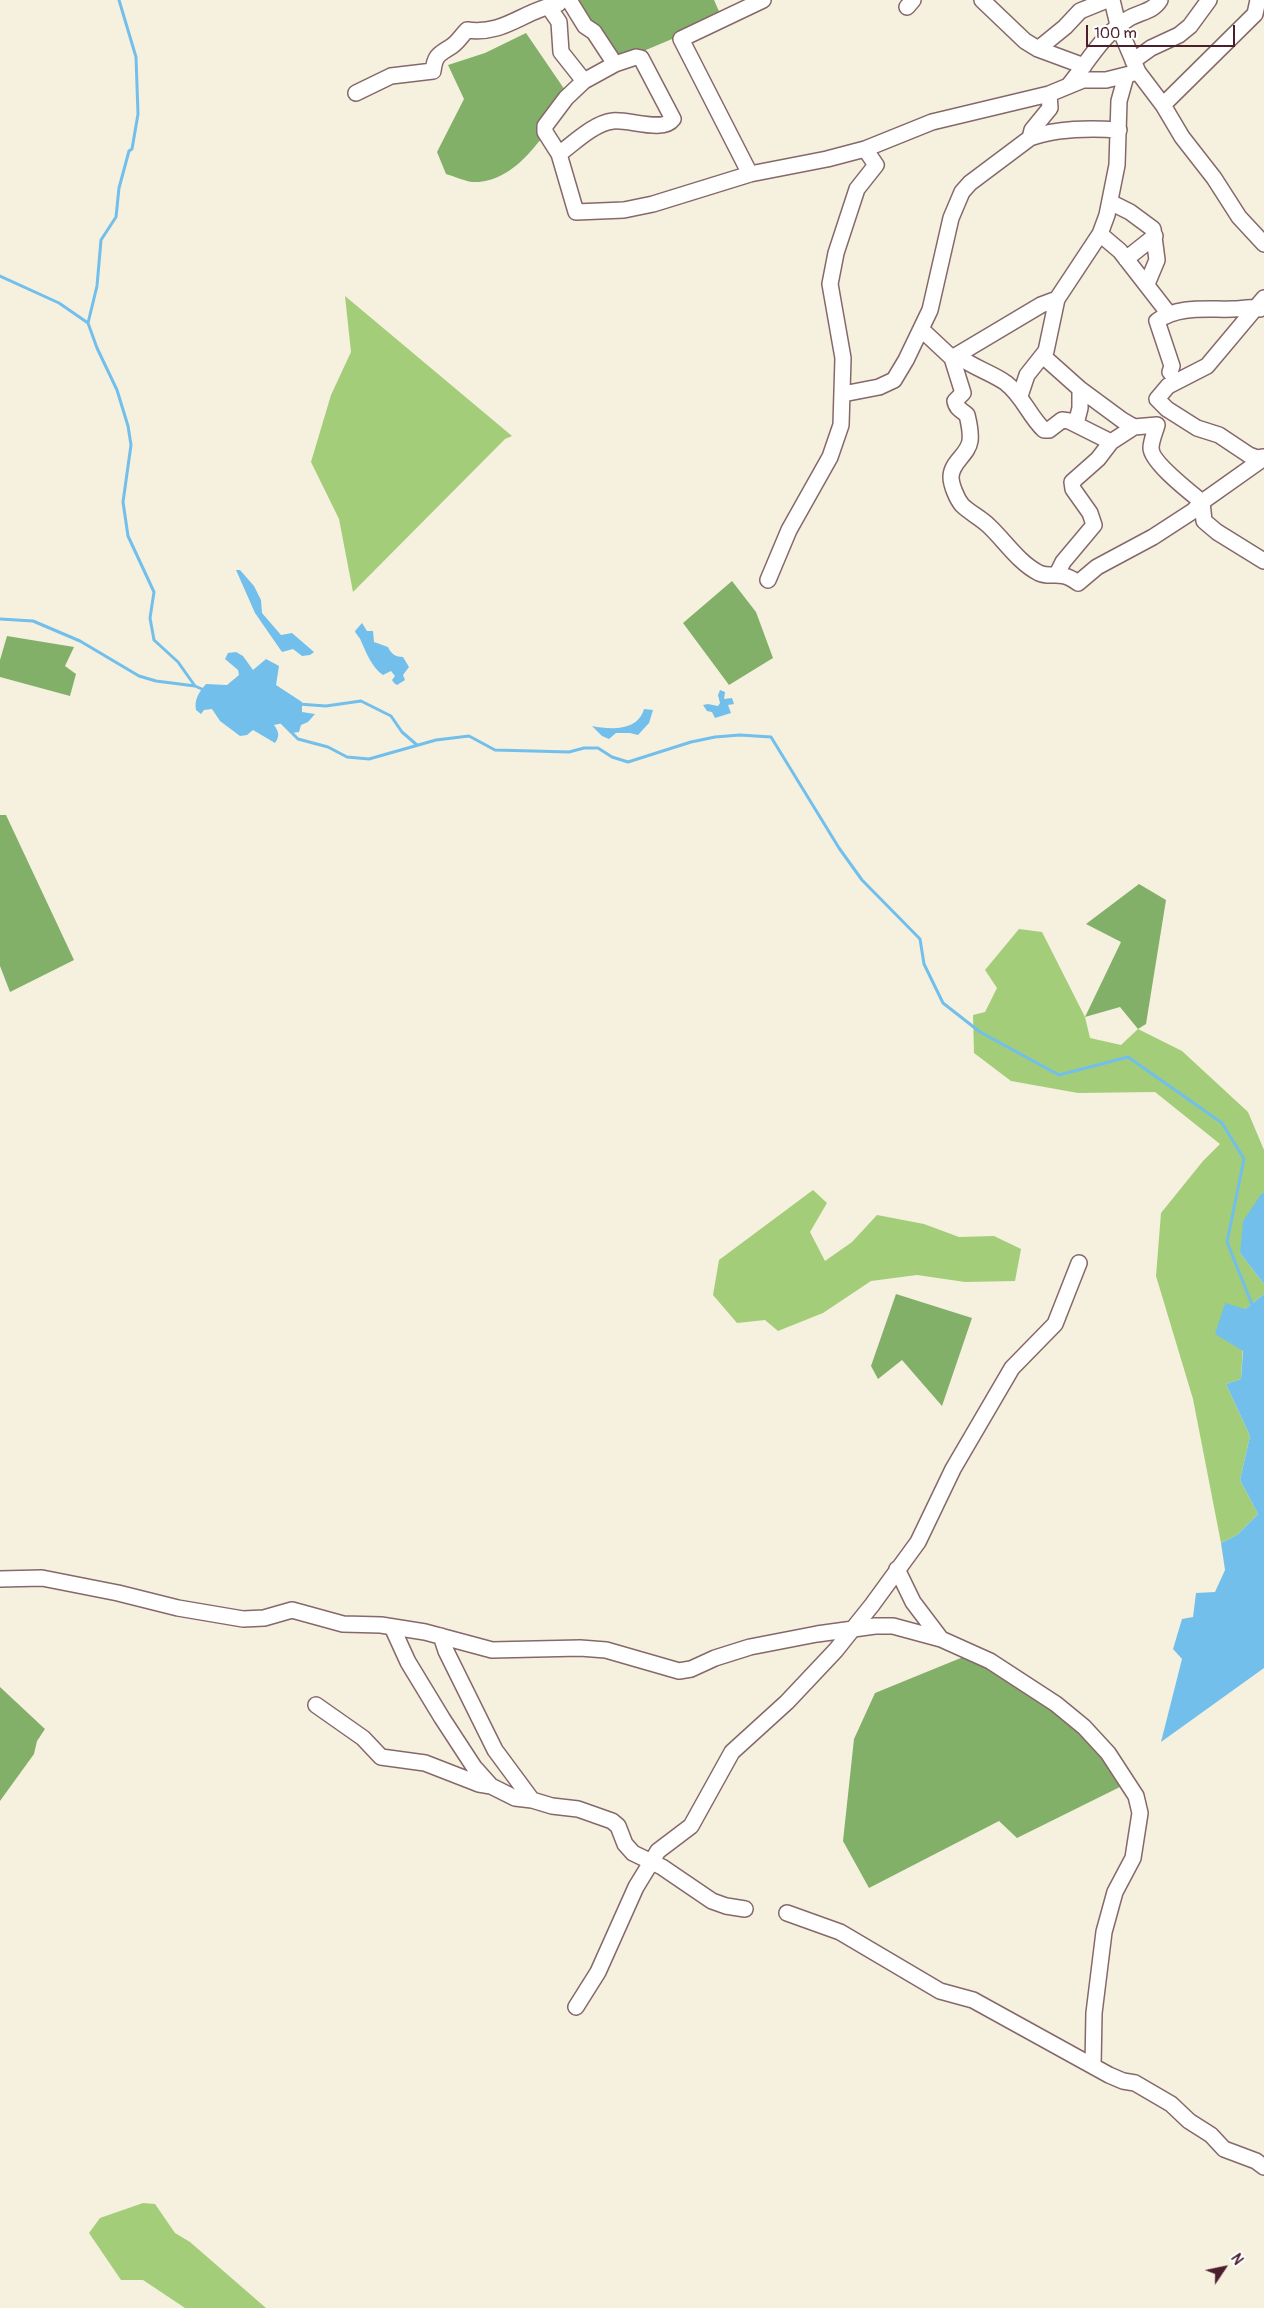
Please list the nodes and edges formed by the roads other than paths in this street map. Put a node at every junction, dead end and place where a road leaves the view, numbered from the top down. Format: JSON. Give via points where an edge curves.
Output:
{"nodes":[{"id":1,"x":763,"y":0,"type":"edge"},
{"id":2,"x":982,"y":0,"type":"edge"},
{"id":3,"x":1107,"y":0,"type":"edge"},
{"id":4,"x":1112,"y":0,"type":"edge"},
{"id":5,"x":1160,"y":0,"type":"edge"},
{"id":6,"x":1209,"y":0,"type":"edge"},
{"id":7,"x":1258,"y":0,"type":"edge"},
{"id":8,"x":569,"y":1,"type":"edge"},
{"id":9,"x":1083,"y":4,"type":"edge"},
{"id":10,"x":998,"y":5,"type":"edge"},
{"id":11,"x":548,"y":6,"type":"junction"},
{"id":12,"x":1118,"y":25,"type":"junction"},
{"id":13,"x":1038,"y":49,"type":"junction"},
{"id":14,"x":615,"y":64,"type":"junction"},
{"id":15,"x":1084,"y":66,"type":"junction"},
{"id":16,"x":1132,"y":70,"type":"junction"},
{"id":17,"x":584,"y":81,"type":"junction"},
{"id":18,"x":1066,"y":88,"type":"junction"},
{"id":19,"x":356,"y":93,"type":"dead end"},
{"id":20,"x":1049,"y":94,"type":"junction"},
{"id":21,"x":1163,"y":105,"type":"junction"},
{"id":22,"x":1119,"y":130,"type":"junction"},
{"id":23,"x":1030,"y":138,"type":"junction"},
{"id":24,"x":865,"y":149,"type":"junction"},
{"id":25,"x":559,"y":154,"type":"junction"},
{"id":26,"x":750,"y":174,"type":"junction"},
{"id":27,"x":1110,"y":202,"type":"junction"},
{"id":28,"x":1100,"y":234,"type":"junction"},
{"id":29,"x":1155,"y":236,"type":"junction"},
{"id":30,"x":1264,"y":244,"type":"edge"},
{"id":31,"x":1126,"y":259,"type":"junction"},
{"id":32,"x":1147,"y":284,"type":"junction"},
{"id":33,"x":1057,"y":299,"type":"junction"},
{"id":34,"x":1261,"y":305,"type":"edge"},
{"id":35,"x":1169,"y":314,"type":"junction"},
{"id":36,"x":921,"y":329,"type":"junction"},
{"id":37,"x":1043,"y":356,"type":"junction"},
{"id":38,"x":955,"y":357,"type":"junction"},
{"id":39,"x":1170,"y":372,"type":"dead end"},
{"id":40,"x":1080,"y":389,"type":"junction"},
{"id":41,"x":843,"y":394,"type":"junction"},
{"id":42,"x":1020,"y":396,"type":"junction"},
{"id":43,"x":1076,"y":424,"type":"junction"},
{"id":44,"x":1134,"y":427,"type":"junction"},
{"id":45,"x":1111,"y":442,"type":"junction"},
{"id":46,"x":1264,"y":457,"type":"edge"},
{"id":47,"x":1202,"y":502,"type":"junction"},
{"id":48,"x":1264,"y":561,"type":"edge"},
{"id":49,"x":1057,"y":574,"type":"junction"},
{"id":50,"x":768,"y":580,"type":"dead end"},
{"id":51,"x":1079,"y":1263,"type":"dead end"},
{"id":52,"x":897,"y":1569,"type":"junction"},
{"id":53,"x":0,"y":1579,"type":"edge"},
{"id":54,"x":392,"y":1627,"type":"junction"},
{"id":55,"x":853,"y":1629,"type":"junction"},
{"id":56,"x":441,"y":1636,"type":"junction"},
{"id":57,"x":941,"y":1638,"type":"junction"},
{"id":58,"x":316,"y":1706,"type":"dead end"},
{"id":59,"x":491,"y":1786,"type":"junction"},
{"id":60,"x":532,"y":1800,"type":"junction"},
{"id":61,"x":651,"y":1861,"type":"junction"},
{"id":62,"x":745,"y":1909,"type":"dead end"},
{"id":63,"x":787,"y":1913,"type":"dead end"},
{"id":64,"x":576,"y":2007,"type":"dead end"},
{"id":65,"x":1093,"y":2066,"type":"junction"},
{"id":66,"x":1264,"y":2167,"type":"edge"}],
"edges":[{"from":1,"to":26,"type":"street","via":[[681,39]]},
{"from":2,"to":10,"type":"street"},
{"from":3,"to":9,"type":"street"},
{"from":4,"to":12,"type":"street"},
{"from":5,"to":12,"type":"street","via":[[1148,11]]},
{"from":6,"to":16,"type":"street","via":[[1190,26],[1151,48]]},
{"from":7,"to":21,"type":"street","via":[[1255,14]]},
{"from":8,"to":11,"type":"street"},
{"from":8,"to":14,"type":"street"},
{"from":9,"to":13,"type":"street"},
{"from":10,"to":13,"type":"street","via":[[1013,31]]},
{"from":11,"to":17,"type":"street","via":[[560,22],[561,52]]},
{"from":11,"to":19,"type":"street","via":[[497,30],[467,30],[453,46],[443,50],[434,62],[433,71],[391,76]]},
{"from":12,"to":15,"type":"street","via":[[1098,45]]},
{"from":12,"to":16,"type":"street"},
{"from":13,"to":15,"type":"street"},
{"from":14,"to":17,"type":"street"},
{"from":14,"to":25,"type":"street","via":[[641,58],[673,120],[663,126],[611,121],[593,129]]},
{"from":15,"to":18,"type":"street"},
{"from":16,"to":18,"type":"street","via":[[1106,80],[1084,80]]},
{"from":16,"to":21,"type":"street"},
{"from":16,"to":22,"type":"street","via":[[1119,101]]},
{"from":17,"to":25,"type":"street","via":[[545,126],[545,132]]},
{"from":18,"to":20,"type":"street"},
{"from":20,"to":23,"type":"street","via":[[1050,108],[1032,130]]},
{"from":20,"to":24,"type":"street","via":[[932,122]]},
{"from":21,"to":30,"type":"street","via":[[1239,217]]},
{"from":22,"to":23,"type":"street","via":[[1047,132]]},
{"from":22,"to":27,"type":"street"},
{"from":23,"to":36,"type":"street","via":[[962,192],[944,242],[930,310]]},
{"from":24,"to":26,"type":"street"},
{"from":24,"to":41,"type":"street","via":[[876,165],[857,189],[836,253],[830,284],[843,358]]},
{"from":25,"to":26,"type":"street","via":[[576,212],[624,210],[653,204]]},
{"from":27,"to":28,"type":"street"},
{"from":27,"to":29,"type":"street","via":[[1144,220]]},
{"from":28,"to":31,"type":"street"},
{"from":28,"to":33,"type":"street"},
{"from":29,"to":31,"type":"street"},
{"from":29,"to":32,"type":"street","via":[[1157,260]]},
{"from":31,"to":32,"type":"street"},
{"from":32,"to":35,"type":"street"},
{"from":33,"to":37,"type":"street"},
{"from":33,"to":38,"type":"street","via":[[1041,305]]},
{"from":34,"to":35,"type":"street"},
{"from":34,"to":46,"type":"street","via":[[1206,366],[1168,386],[1157,399],[1197,428],[1219,435],[1249,455]]},
{"from":35,"to":39,"type":"street","via":[[1157,321],[1172,366]]},
{"from":36,"to":38,"type":"street"},
{"from":36,"to":41,"type":"street","via":[[894,380],[879,387]]},
{"from":37,"to":40,"type":"street"},
{"from":37,"to":42,"type":"street","via":[[1027,375]]},
{"from":38,"to":42,"type":"street","via":[[1005,382]]},
{"from":38,"to":49,"type":"street","via":[[962,393],[955,404],[967,414],[970,440],[951,478],[956,495],[962,505],[990,526],[1038,572]]},
{"from":40,"to":43,"type":"street"},
{"from":40,"to":44,"type":"street"},
{"from":41,"to":50,"type":"street","via":[[842,425],[830,457],[790,530]]},
{"from":42,"to":43,"type":"street","via":[[1044,430],[1062,420]]},
{"from":43,"to":45,"type":"street"},
{"from":44,"to":45,"type":"street"},
{"from":44,"to":47,"type":"street","via":[[1157,425],[1151,449],[1153,454]]},
{"from":45,"to":49,"type":"street","via":[[1098,459],[1072,482],[1094,525]]},
{"from":46,"to":47,"type":"street"},
{"from":47,"to":48,"type":"street","via":[[1202,514],[1209,527]]},
{"from":47,"to":49,"type":"street","via":[[1153,537],[1097,567],[1078,583],[1066,575]]},
{"from":51,"to":52,"type":"street","via":[[1055,1324],[1012,1368],[953,1469],[918,1542]]},
{"from":52,"to":55,"type":"street"},
{"from":52,"to":57,"type":"street","via":[[913,1602]]},
{"from":53,"to":54,"type":"street","via":[[42,1578],[243,1619],[264,1618],[292,1610],[343,1624]]},
{"from":54,"to":56,"type":"street"},
{"from":54,"to":59,"type":"street","via":[[408,1662],[442,1718],[474,1767]]},
{"from":55,"to":56,"type":"street","via":[[750,1647],[679,1671],[606,1650],[492,1650]]},
{"from":55,"to":57,"type":"street","via":[[893,1626]]},
{"from":55,"to":61,"type":"street","via":[[798,1692],[735,1748],[692,1826],[658,1851]]},
{"from":56,"to":60,"type":"street","via":[[495,1750]]},
{"from":57,"to":65,"type":"street","via":[[1004,1669],[1056,1704],[1108,1753],[1136,1796],[1140,1813],[1133,1858],[1115,1892],[1104,1932],[1094,2013]]},
{"from":58,"to":59,"type":"street","via":[[363,1738],[380,1757],[426,1763]]},
{"from":59,"to":60,"type":"street","via":[[515,1798]]},
{"from":60,"to":61,"type":"street","via":[[578,1809],[612,1821],[618,1826],[629,1850]]},
{"from":61,"to":62,"type":"street","via":[[712,1901]]},
{"from":61,"to":64,"type":"street","via":[[598,1972]]},
{"from":63,"to":65,"type":"street","via":[[840,1932],[940,1991],[973,2000]]},
{"from":65,"to":66,"type":"street","via":[[1122,2081],[1135,2083],[1171,2104],[1224,2149]]}]}
